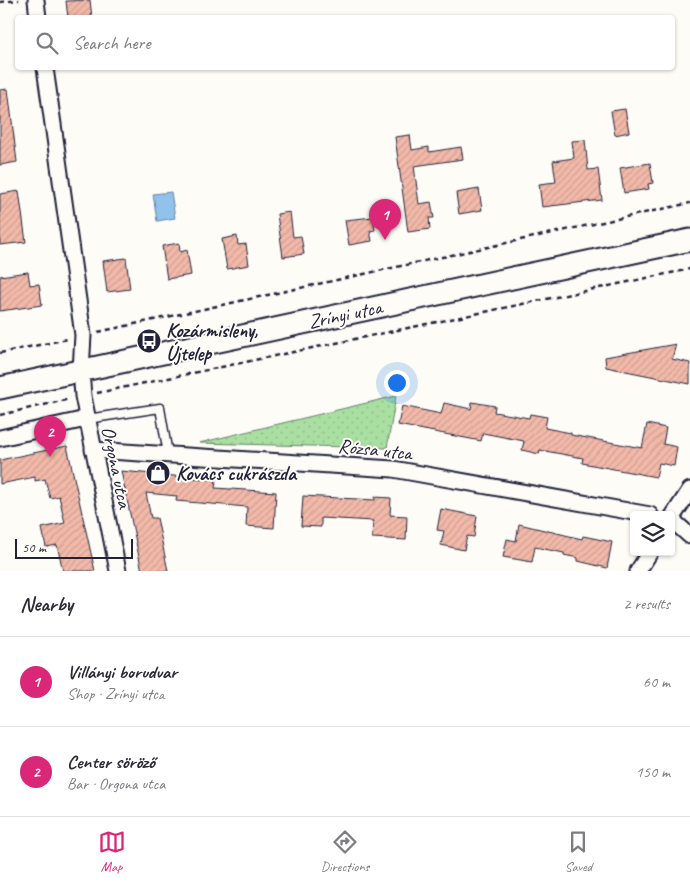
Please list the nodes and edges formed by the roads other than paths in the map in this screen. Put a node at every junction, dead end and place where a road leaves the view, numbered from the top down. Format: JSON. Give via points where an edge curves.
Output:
{"nodes":[{"id":1,"x":36,"y":0,"type":"edge"},
{"id":2,"x":38,"y":15,"type":"edge"},
{"id":3,"x":45,"y":70,"type":"edge"},
{"id":4,"x":690,"y":240,"type":"edge"},
{"id":5,"x":81,"y":371,"type":"junction"},
{"id":6,"x":0,"y":388,"type":"edge"},
{"id":7,"x":86,"y":419,"type":"junction"},
{"id":8,"x":0,"y":438,"type":"edge"},
{"id":9,"x":93,"y":450,"type":"junction"},
{"id":10,"x":168,"y":454,"type":"junction"},
{"id":11,"x":690,"y":490,"type":"edge"},
{"id":12,"x":630,"y":511,"type":"edge"},
{"id":13,"x":675,"y":513,"type":"edge"},
{"id":14,"x":675,"y":523,"type":"edge"},
{"id":15,"x":690,"y":536,"type":"edge"},
{"id":16,"x":647,"y":556,"type":"edge"},
{"id":17,"x":118,"y":571,"type":"edge"},
{"id":18,"x":638,"y":571,"type":"edge"}],
"edges":[{"from":1,"to":2,"type":"street"},
{"from":3,"to":5,"type":"street","name":"Orgona utca","via":[[83,336]]},
{"from":4,"to":5,"type":"main road","name":"Zrínyi utca"},
{"from":5,"to":6,"type":"main road","name":"Zrínyi utca"},
{"from":5,"to":7,"type":"street","name":"Orgona utca"},
{"from":7,"to":8,"type":"street"},
{"from":7,"to":9,"type":"street","name":"Orgona utca"},
{"from":7,"to":10,"type":"lane","via":[[160,408]]},
{"from":9,"to":10,"type":"street","name":"Rózsa utca"},
{"from":9,"to":17,"type":"street","name":"Orgona utca"},
{"from":10,"to":12,"type":"street","name":"Rózsa utca","via":[[393,469]]},
{"from":11,"to":13,"type":"street"},
{"from":14,"to":15,"type":"street"},
{"from":16,"to":18,"type":"street"}]}
